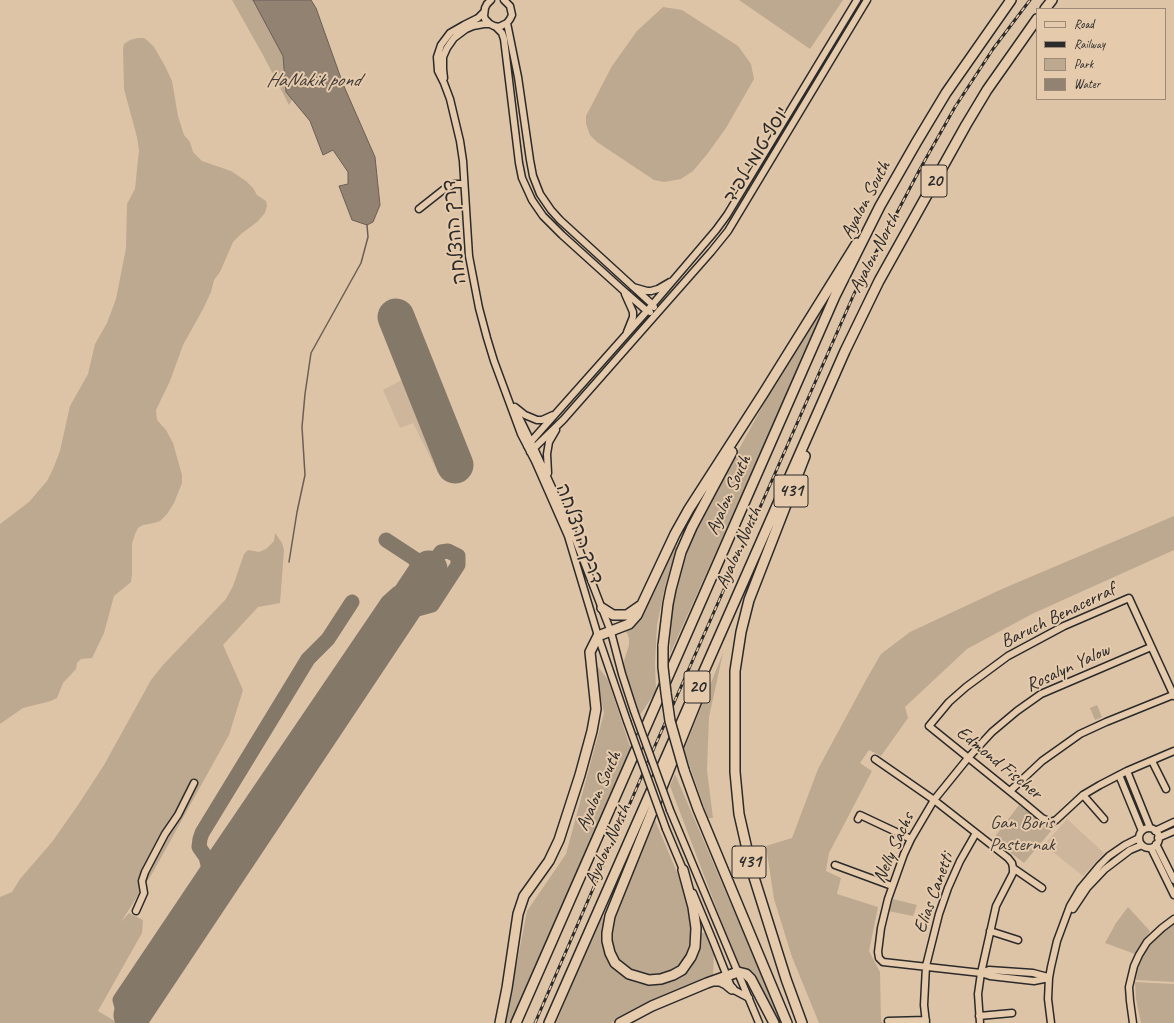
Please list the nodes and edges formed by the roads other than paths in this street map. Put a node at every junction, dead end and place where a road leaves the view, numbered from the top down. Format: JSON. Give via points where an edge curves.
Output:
{"nodes":[{"id":1,"x":491,"y":0,"type":"edge"},
{"id":2,"x":504,"y":0,"type":"edge"},
{"id":3,"x":856,"y":0,"type":"edge"},
{"id":4,"x":867,"y":0,"type":"edge"},
{"id":5,"x":1011,"y":0,"type":"edge"},
{"id":6,"x":1052,"y":0,"type":"edge"},
{"id":7,"x":1046,"y":8,"type":"edge"},
{"id":8,"x":484,"y":12,"type":"junction"},
{"id":9,"x":1036,"y":21,"type":"edge"},
{"id":10,"x":507,"y":23,"type":"junction"},
{"id":11,"x":490,"y":24,"type":"junction"},
{"id":12,"x":496,"y":27,"type":"junction"},
{"id":13,"x":444,"y":83,"type":"junction"},
{"id":14,"x":464,"y":184,"type":"junction"},
{"id":15,"x":880,"y":206,"type":"junction"},
{"id":16,"x":419,"y":209,"type":"dead end"},
{"id":17,"x":674,"y":280,"type":"junction"},
{"id":18,"x":632,"y":286,"type":"junction"},
{"id":19,"x":624,"y":291,"type":"junction"},
{"id":20,"x":653,"y":305,"type":"junction"},
{"id":21,"x":647,"y":311,"type":"junction"},
{"id":22,"x":657,"y":314,"type":"junction"},
{"id":23,"x":624,"y":338,"type":"junction"},
{"id":24,"x":845,"y":351,"type":"junction"},
{"id":25,"x":500,"y":377,"type":"junction"},
{"id":26,"x":763,"y":394,"type":"junction"},
{"id":27,"x":514,"y":406,"type":"junction"},
{"id":28,"x":560,"y":411,"type":"junction"},
{"id":29,"x":563,"y":420,"type":"junction"},
{"id":30,"x":531,"y":447,"type":"junction"},
{"id":31,"x":549,"y":480,"type":"junction"},
{"id":32,"x":641,"y":606,"type":"junction"},
{"id":33,"x":602,"y":608,"type":"junction"},
{"id":34,"x":726,"y":621,"type":"junction"},
{"id":35,"x":611,"y":632,"type":"junction"},
{"id":36,"x":598,"y":636,"type":"junction"},
{"id":37,"x":1151,"y":647,"type":"junction"},
{"id":38,"x":1174,"y":695,"type":"edge"},
{"id":39,"x":929,"y":726,"type":"joint"},
{"id":40,"x":1174,"y":751,"type":"edge"},
{"id":41,"x":968,"y":758,"type":"junction"},
{"id":42,"x":875,"y":759,"type":"dead end"},
{"id":43,"x":1152,"y":761,"type":"junction"},
{"id":44,"x":1127,"y":771,"type":"junction"},
{"id":45,"x":1119,"y":775,"type":"junction"},
{"id":46,"x":194,"y":783,"type":"dead end"},
{"id":47,"x":1166,"y":789,"type":"dead end"},
{"id":48,"x":1010,"y":791,"type":"junction"},
{"id":49,"x":1083,"y":795,"type":"junction"},
{"id":50,"x":934,"y":800,"type":"junction"},
{"id":51,"x":858,"y":819,"type":"dead end"},
{"id":52,"x":1104,"y":819,"type":"dead end"},
{"id":53,"x":1174,"y":822,"type":"edge"},
{"id":54,"x":1153,"y":830,"type":"junction"},
{"id":55,"x":1142,"y":831,"type":"junction"},
{"id":56,"x":1174,"y":831,"type":"edge"},
{"id":57,"x":976,"y":833,"type":"junction"},
{"id":58,"x":1139,"y":838,"type":"junction"},
{"id":59,"x":911,"y":839,"type":"junction"},
{"id":60,"x":1155,"y":843,"type":"junction"},
{"id":61,"x":1142,"y":845,"type":"junction"},
{"id":62,"x":835,"y":865,"type":"dead end"},
{"id":63,"x":1013,"y":868,"type":"junction"},
{"id":64,"x":683,"y":870,"type":"junction"},
{"id":65,"x":1174,"y":880,"type":"edge"},
{"id":66,"x":892,"y":886,"type":"junction"},
{"id":67,"x":1042,"y":888,"type":"dead end"},
{"id":68,"x":1174,"y":895,"type":"edge"},
{"id":69,"x":136,"y":911,"type":"dead end"},
{"id":70,"x":1174,"y":919,"type":"edge"},
{"id":71,"x":1062,"y":926,"type":"junction"},
{"id":72,"x":990,"y":931,"type":"junction"},
{"id":73,"x":1018,"y":940,"type":"dead end"},
{"id":74,"x":926,"y":966,"type":"junction"},
{"id":75,"x":738,"y":972,"type":"junction"},
{"id":76,"x":981,"y":973,"type":"junction"},
{"id":77,"x":727,"y":976,"type":"junction"},
{"id":78,"x":1049,"y":978,"type":"junction"},
{"id":79,"x":713,"y":981,"type":"junction"},
{"id":80,"x":732,"y":989,"type":"junction"},
{"id":81,"x":749,"y":998,"type":"junction"},
{"id":82,"x":1012,"y":1013,"type":"dead end"},
{"id":83,"x":979,"y":1016,"type":"junction"},
{"id":84,"x":926,"y":1021,"type":"edge"},
{"id":85,"x":500,"y":1023,"type":"edge"},
{"id":86,"x":516,"y":1023,"type":"edge"},
{"id":87,"x":549,"y":1023,"type":"edge"},
{"id":88,"x":620,"y":1023,"type":"edge"},
{"id":89,"x":759,"y":1023,"type":"edge"},
{"id":90,"x":774,"y":1023,"type":"edge"},
{"id":91,"x":787,"y":1023,"type":"edge"},
{"id":92,"x":802,"y":1023,"type":"edge"},
{"id":93,"x":889,"y":1023,"type":"edge"},
{"id":94,"x":980,"y":1023,"type":"edge"},
{"id":95,"x":1050,"y":1023,"type":"edge"},
{"id":96,"x":1133,"y":1023,"type":"edge"}],
"edges":[{"from":1,"to":8,"type":"street"},
{"from":2,"to":10,"type":"street","via":[[512,10]]},
{"from":3,"to":17,"type":"street","name":"יוסף טומי לפיד","via":[[727,215]]},
{"from":4,"to":22,"type":"street","name":"יוסף טומי לפיד","via":[[728,231]]},
{"from":5,"to":15,"type":"highway","name":"Ayalon South","number":"20","via":[[946,93]]},
{"from":6,"to":7,"type":"highway"},
{"from":8,"to":11,"type":"street","via":[[485,19]]},
{"from":8,"to":13,"type":"street","name":"דרך ההצלחה","via":[[450,33],[441,45],[437,62]]},
{"from":9,"to":24,"type":"highway","name":"Ayalon North","number":"20","via":[[966,124],[879,281]]},
{"from":10,"to":12,"type":"street"},
{"from":10,"to":18,"type":"street","via":[[533,176],[540,194],[560,220]]},
{"from":11,"to":12,"type":"street"},
{"from":11,"to":13,"type":"street","name":"דרך ההצלחה","via":[[466,29],[449,44],[443,57]]},
{"from":12,"to":19,"type":"street","via":[[504,39],[519,163],[526,189],[537,208],[554,227]]},
{"from":13,"to":14,"type":"street","name":"דרך ההצלחה","via":[[460,141]]},
{"from":14,"to":16,"type":"street","via":[[454,184],[443,190]]},
{"from":14,"to":25,"type":"street","name":"דרך ההצלחה","via":[[469,256],[479,308]]},
{"from":15,"to":26,"type":"highway"},
{"from":15,"to":86,"type":"highway","name":"Ayalon South","number":"20","via":[[811,349]]},
{"from":17,"to":18,"type":"street","via":[[651,291]]},
{"from":17,"to":20,"type":"street","name":"יוסף טומי לפיד"},
{"from":18,"to":20,"type":"street"},
{"from":19,"to":21,"type":"street"},
{"from":19,"to":23,"type":"street","via":[[633,312]]},
{"from":20,"to":21,"type":"street","name":"יוסף טומי לפיד"},
{"from":20,"to":22,"type":"street"},
{"from":21,"to":22,"type":"street"},
{"from":21,"to":23,"type":"street","name":"יוסף טומי לפיד"},
{"from":22,"to":29,"type":"street","name":"יוסף טומי לפיד"},
{"from":23,"to":28,"type":"street","name":"יוסף טומי לפיד"},
{"from":24,"to":34,"type":"highway","name":"Ayalon North","number":"20"},
{"from":24,"to":92,"type":"highway","number":"431","via":[[749,600],[735,672],[735,772],[742,830],[752,872]]},
{"from":25,"to":27,"type":"street","name":"דרך ההצלחה"},
{"from":25,"to":30,"type":"street","name":"דרך ההצלחה","via":[[521,434]]},
{"from":26,"to":32,"type":"highway","via":[[675,534]]},
{"from":26,"to":91,"type":"highway","number":"431","bridge":true,"via":[[686,539],[671,589],[663,646],[670,720],[684,770],[698,810]]},
{"from":27,"to":28,"type":"street","via":[[537,420],[549,418]]},
{"from":27,"to":30,"type":"street","name":"דרך ההצלחה"},
{"from":28,"to":30,"type":"street","name":"יוסף טומי לפיד"},
{"from":29,"to":30,"type":"street"},
{"from":29,"to":31,"type":"street","via":[[553,434],[547,454]]},
{"from":30,"to":31,"type":"street","name":"דרך ההצלחה"},
{"from":30,"to":36,"type":"street","name":"דרך ההצלחה","via":[[568,536]]},
{"from":31,"to":33,"type":"street","name":"דרך ההצלחה"},
{"from":32,"to":33,"type":"highway","via":[[627,615],[614,615]]},
{"from":32,"to":35,"type":"highway","via":[[629,624]]},
{"from":33,"to":35,"type":"street","name":"דרך ההצלחה"},
{"from":34,"to":64,"type":"highway","via":[[716,654],[610,916],[607,941],[610,953],[615,963],[629,974],[649,980],[661,979],[682,970],[691,957],[696,941],[696,928]]},
{"from":34,"to":87,"type":"highway","name":"Ayalon North","number":"20"},
{"from":35,"to":36,"type":"highway"},
{"from":35,"to":75,"type":"street","name":"דרך ההצלחה","bridge":true,"via":[[622,674],[670,810]]},
{"from":36,"to":64,"type":"street","name":"דרך ההצלחה","bridge":true},
{"from":36,"to":85,"type":"highway","via":[[590,652],[596,710],[588,747],[559,840],[549,861],[524,896],[518,914]]},
{"from":37,"to":38,"type":"street"},
{"from":37,"to":39,"type":"street","name":"Baruch Benacerraf","via":[[1129,598],[1064,626],[1008,656],[949,702]]},
{"from":37,"to":41,"type":"street","name":"Rosalyn Yalow","via":[[1041,694],[992,732]]},
{"from":38,"to":48,"type":"street","via":[[1080,734],[1042,761]]},
{"from":39,"to":41,"type":"street","name":"Edmond Fischer"},
{"from":40,"to":43,"type":"street"},
{"from":41,"to":48,"type":"street","name":"Edmond Fischer"},
{"from":41,"to":50,"type":"street","name":"Nelly Sachs"},
{"from":42,"to":50,"type":"street"},
{"from":43,"to":44,"type":"street"},
{"from":43,"to":47,"type":"street"},
{"from":44,"to":45,"type":"street"},
{"from":44,"to":54,"type":"street"},
{"from":45,"to":49,"type":"street"},
{"from":45,"to":55,"type":"street"},
{"from":46,"to":69,"type":"street","via":[[145,872],[142,881],[144,894]]},
{"from":48,"to":49,"type":"street","name":"Edmond Fischer","via":[[1042,818],[1051,822]]},
{"from":49,"to":52,"type":"street"},
{"from":50,"to":57,"type":"street"},
{"from":50,"to":59,"type":"street","name":"Nelly Sachs"},
{"from":51,"to":59,"type":"street","via":[[860,815]]},
{"from":53,"to":54,"type":"street"},
{"from":54,"to":55,"type":"street"},
{"from":54,"to":60,"type":"street"},
{"from":55,"to":58,"type":"street"},
{"from":56,"to":60,"type":"street"},
{"from":57,"to":63,"type":"street","via":[[1008,858]]},
{"from":57,"to":74,"type":"street","name":"Elias Canetti","via":[[948,888]]},
{"from":58,"to":61,"type":"street"},
{"from":58,"to":71,"type":"street","via":[[1108,856],[1094,871],[1074,898]]},
{"from":59,"to":66,"type":"street","name":"Nelly Sachs"},
{"from":60,"to":61,"type":"street","via":[[1146,848]]},
{"from":60,"to":65,"type":"street"},
{"from":60,"to":68,"type":"street"},
{"from":61,"to":71,"type":"street","via":[[1130,850],[1105,869],[1087,888]]},
{"from":62,"to":66,"type":"street"},
{"from":63,"to":67,"type":"street"},
{"from":63,"to":72,"type":"street","via":[[1013,873],[996,906]]},
{"from":64,"to":77,"type":"street","name":"דרך ההצלחה"},
{"from":66,"to":74,"type":"street","name":"Nelly Sachs","via":[[885,910],[879,958],[883,962]]},
{"from":70,"to":96,"type":"street","via":[[1147,942],[1134,966],[1129,987]]},
{"from":71,"to":78,"type":"street"},
{"from":72,"to":73,"type":"street"},
{"from":72,"to":76,"type":"street"},
{"from":74,"to":76,"type":"street"},
{"from":74,"to":84,"type":"street","name":"Elias Canetti"},
{"from":75,"to":77,"type":"highway"},
{"from":75,"to":81,"type":"street","name":"דרך ההצלחה"},
{"from":75,"to":90,"type":"highway","via":[[752,979]]},
{"from":76,"to":78,"type":"street","via":[[989,970],[1033,973]]},
{"from":76,"to":83,"type":"street","via":[[978,994]]},
{"from":77,"to":79,"type":"highway"},
{"from":77,"to":80,"type":"street","name":"דרך ההצלחה"},
{"from":78,"to":95,"type":"street"},
{"from":79,"to":80,"type":"highway","via":[[720,981]]},
{"from":79,"to":88,"type":"highway","via":[[652,1006]]},
{"from":80,"to":81,"type":"street"},
{"from":81,"to":89,"type":"street","name":"דרך ההצלחה"},
{"from":82,"to":83,"type":"street"},
{"from":83,"to":94,"type":"street"},
{"from":84,"to":93,"type":"street","via":[[888,1021]]}]}
